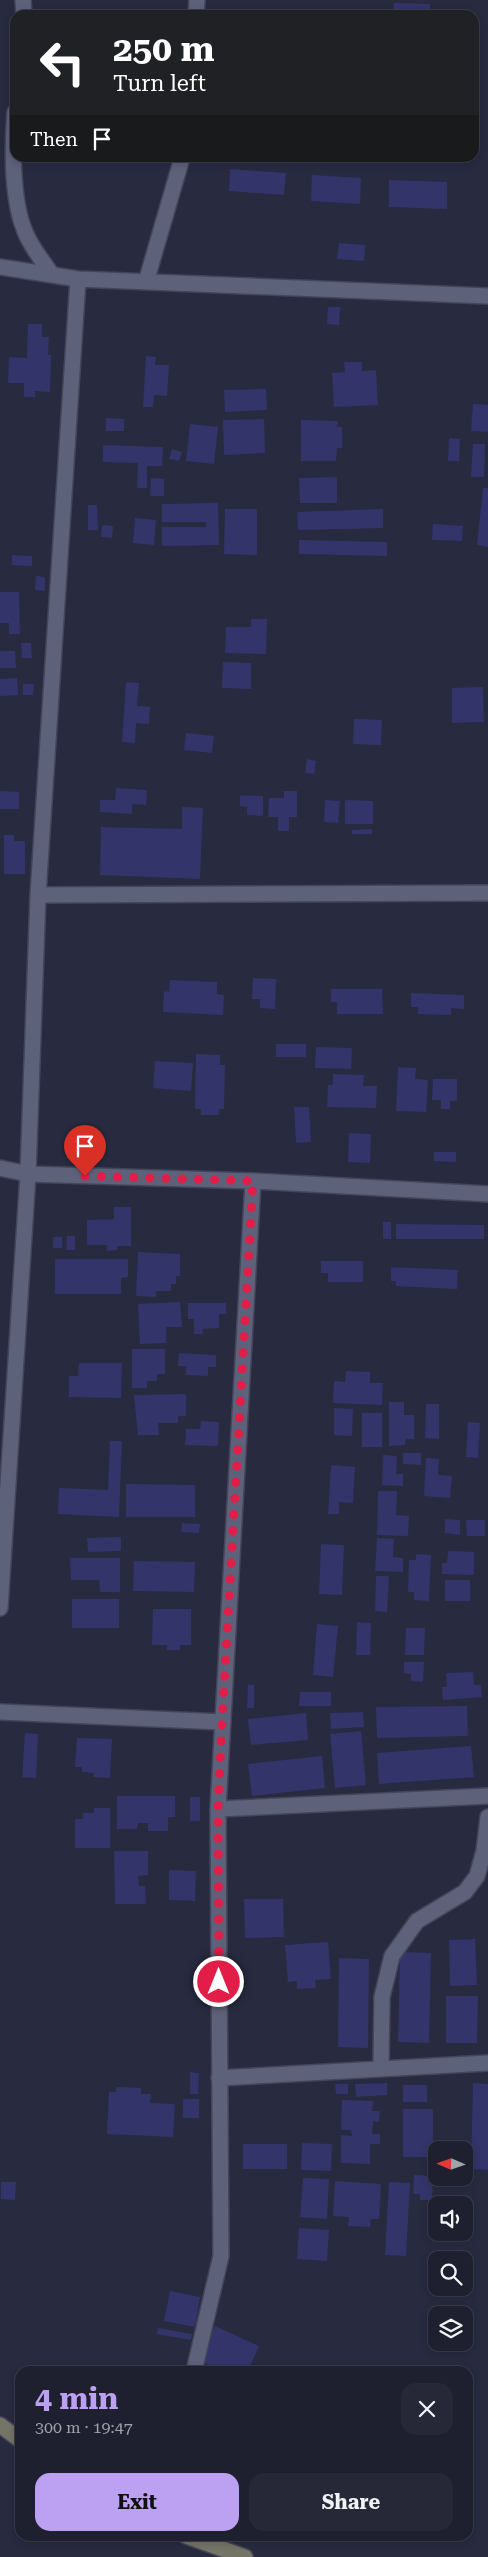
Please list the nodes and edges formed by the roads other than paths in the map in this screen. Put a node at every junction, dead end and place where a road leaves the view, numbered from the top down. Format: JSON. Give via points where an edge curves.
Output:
{"nodes":[{"id":1,"x":13,"y":162,"type":"edge"},
{"id":2,"x":181,"y":162,"type":"edge"},
{"id":3,"x":0,"y":267,"type":"edge"},
{"id":4,"x":52,"y":275,"type":"junction"},
{"id":5,"x":78,"y":280,"type":"junction"},
{"id":6,"x":146,"y":282,"type":"junction"},
{"id":7,"x":488,"y":296,"type":"edge"},
{"id":8,"x":488,"y":893,"type":"edge"},
{"id":9,"x":38,"y":895,"type":"junction"},
{"id":10,"x":0,"y":1168,"type":"edge"},
{"id":11,"x":28,"y":1174,"type":"junction"},
{"id":12,"x":253,"y":1181,"type":"junction"},
{"id":13,"x":488,"y":1194,"type":"edge"},
{"id":14,"x":1,"y":1588,"type":"edge"},
{"id":15,"x":0,"y":1608,"type":"edge"},
{"id":16,"x":0,"y":1712,"type":"edge"},
{"id":17,"x":222,"y":1722,"type":"junction"},
{"id":18,"x":488,"y":1796,"type":"edge"},
{"id":19,"x":218,"y":1809,"type":"junction"},
{"id":20,"x":488,"y":1818,"type":"edge"},
{"id":21,"x":488,"y":2063,"type":"edge"},
{"id":22,"x":381,"y":2068,"type":"junction"},
{"id":23,"x":219,"y":2078,"type":"junction"},
{"id":24,"x":195,"y":2366,"type":"edge"},
{"id":25,"x":0,"y":2425,"type":"edge"},
{"id":26,"x":15,"y":2436,"type":"edge"},
{"id":27,"x":200,"y":2541,"type":"edge"},
{"id":28,"x":246,"y":2557,"type":"edge"}],
"edges":[{"from":1,"to":4,"type":"street","via":[[16,197],[28,239]]},
{"from":2,"to":6,"type":"street"},
{"from":3,"to":4,"type":"street"},
{"from":4,"to":5,"type":"street"},
{"from":5,"to":6,"type":"street"},
{"from":5,"to":9,"type":"street"},
{"from":6,"to":7,"type":"street"},
{"from":8,"to":9,"type":"street"},
{"from":9,"to":11,"type":"street"},
{"from":10,"to":11,"type":"street"},
{"from":11,"to":12,"type":"street"},
{"from":11,"to":14,"type":"street"},
{"from":12,"to":13,"type":"street"},
{"from":12,"to":17,"type":"street"},
{"from":14,"to":15,"type":"street"},
{"from":16,"to":17,"type":"street"},
{"from":17,"to":19,"type":"street"},
{"from":18,"to":19,"type":"street"},
{"from":19,"to":23,"type":"street"},
{"from":20,"to":22,"type":"street","via":[[477,1876],[465,1892],[417,1921],[392,1956],[382,1997]]},
{"from":21,"to":22,"type":"street"},
{"from":22,"to":23,"type":"street"},
{"from":23,"to":24,"type":"street","via":[[221,2256]]},
{"from":25,"to":26,"type":"street"},
{"from":27,"to":28,"type":"street"}]}
